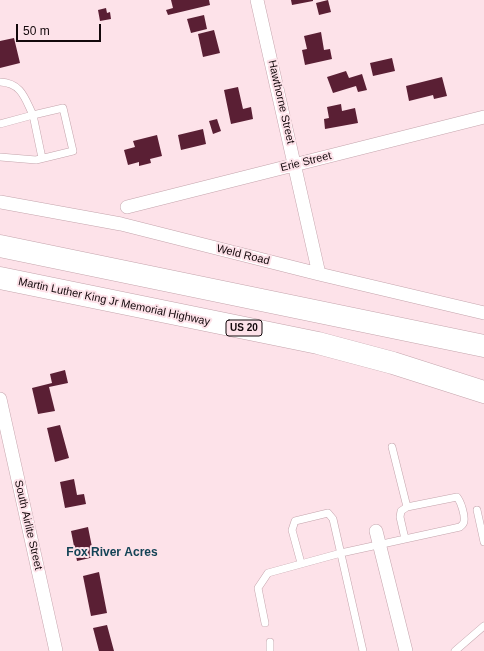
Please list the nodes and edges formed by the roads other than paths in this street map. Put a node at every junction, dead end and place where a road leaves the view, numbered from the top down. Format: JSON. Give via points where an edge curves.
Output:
{"nodes":[{"id":1,"x":258,"y":0,"type":"edge"},
{"id":2,"x":0,"y":82,"type":"edge"},
{"id":3,"x":33,"y":116,"type":"junction"},
{"id":4,"x":484,"y":117,"type":"edge"},
{"id":5,"x":0,"y":124,"type":"edge"},
{"id":6,"x":0,"y":157,"type":"edge"},
{"id":7,"x":42,"y":158,"type":"junction"},
{"id":8,"x":295,"y":164,"type":"junction"},
{"id":9,"x":0,"y":202,"type":"edge"},
{"id":10,"x":127,"y":207,"type":"dead end"},
{"id":11,"x":0,"y":246,"type":"edge"},
{"id":12,"x":319,"y":274,"type":"junction"},
{"id":13,"x":0,"y":278,"type":"edge"},
{"id":14,"x":484,"y":313,"type":"edge"},
{"id":15,"x":484,"y":346,"type":"edge"},
{"id":16,"x":484,"y":392,"type":"edge"},
{"id":17,"x":0,"y":399,"type":"edge"},
{"id":18,"x":392,"y":447,"type":"dead end"},
{"id":19,"x":407,"y":507,"type":"junction"},
{"id":20,"x":477,"y":510,"type":"dead end"},
{"id":21,"x":376,"y":531,"type":"dead end"},
{"id":22,"x":405,"y":540,"type":"junction"},
{"id":23,"x":484,"y":542,"type":"edge"},
{"id":24,"x":379,"y":545,"type":"junction"},
{"id":25,"x":341,"y":554,"type":"junction"},
{"id":26,"x":301,"y":564,"type":"junction"},
{"id":27,"x":265,"y":623,"type":"dead end"},
{"id":28,"x":484,"y":626,"type":"edge"},
{"id":29,"x":270,"y":642,"type":"dead end"},
{"id":30,"x":56,"y":651,"type":"edge"},
{"id":31,"x":270,"y":651,"type":"edge"},
{"id":32,"x":363,"y":651,"type":"edge"},
{"id":33,"x":406,"y":651,"type":"edge"},
{"id":34,"x":455,"y":651,"type":"edge"}],
"edges":[{"from":1,"to":8,"type":"street","name":"Hawthorne Street"},
{"from":2,"to":3,"type":"lane","via":[[8,82],[20,90]]},
{"from":3,"to":5,"type":"lane"},
{"from":3,"to":7,"type":"lane"},
{"from":3,"to":7,"type":"lane","via":[[63,108],[73,151]]},
{"from":4,"to":8,"type":"street","name":"Erie Street"},
{"from":6,"to":7,"type":"lane","via":[[36,160]]},
{"from":8,"to":10,"type":"street","name":"Erie Street"},
{"from":8,"to":12,"type":"street","name":"Hawthorne Street"},
{"from":9,"to":12,"type":"street","name":"Weld Road","via":[[121,224]]},
{"from":11,"to":15,"type":"highway"},
{"from":12,"to":14,"type":"street","name":"Weld Road"},
{"from":13,"to":16,"type":"highway","name":"Martin Luther King Jr Memorial Highway","number":"US 20","via":[[318,343],[394,363]]},
{"from":17,"to":30,"type":"street","name":"South Airlite Street"},
{"from":18,"to":19,"type":"lane"},
{"from":19,"to":22,"type":"lane","via":[[401,511],[400,517]]},
{"from":19,"to":22,"type":"lane","via":[[457,497],[464,520],[460,527]]},
{"from":20,"to":23,"type":"lane"},
{"from":21,"to":24,"type":"street"},
{"from":22,"to":24,"type":"lane"},
{"from":24,"to":25,"type":"lane"},
{"from":24,"to":33,"type":"street"},
{"from":25,"to":26,"type":"lane"},
{"from":25,"to":26,"type":"lane","via":[[333,519],[328,513],[295,520],[292,530]]},
{"from":25,"to":32,"type":"lane"},
{"from":26,"to":27,"type":"lane","via":[[268,573],[258,588]]},
{"from":28,"to":34,"type":"lane"},
{"from":29,"to":31,"type":"lane"}]}
